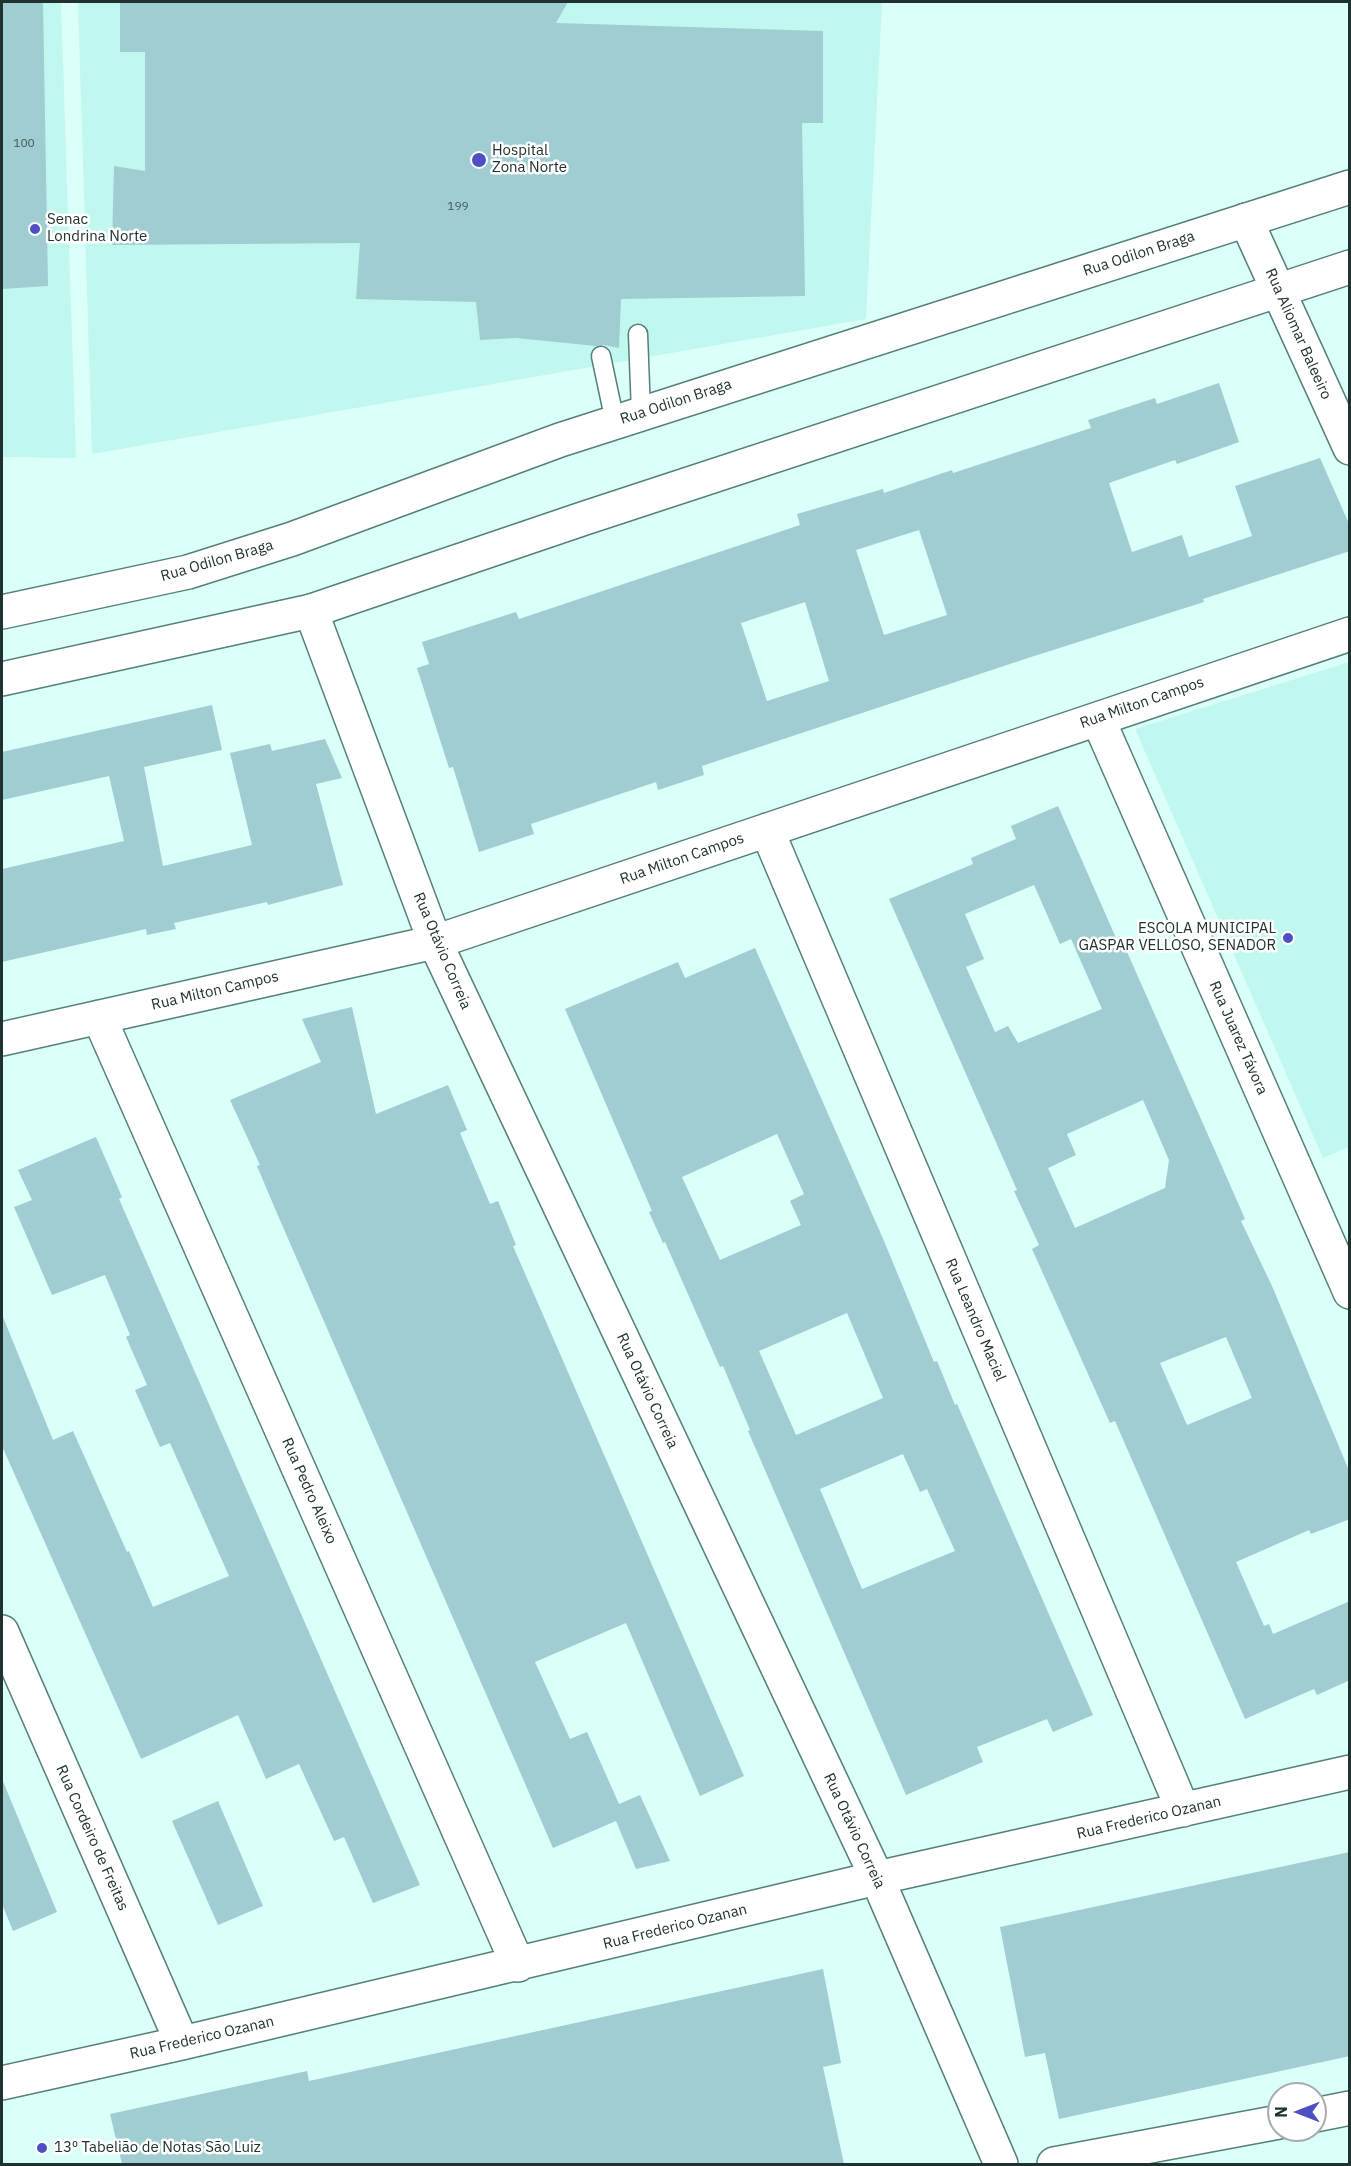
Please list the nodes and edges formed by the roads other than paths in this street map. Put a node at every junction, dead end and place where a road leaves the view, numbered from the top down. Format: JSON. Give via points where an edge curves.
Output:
{"nodes":[{"id":1,"x":1350,"y":187,"type":"edge"},
{"id":2,"x":1246,"y":220,"type":"junction"},
{"id":3,"x":1350,"y":267,"type":"edge"},
{"id":4,"x":1278,"y":290,"type":"junction"},
{"id":5,"x":638,"y":334,"type":"dead end"},
{"id":6,"x":601,"y":356,"type":"dead end"},
{"id":7,"x":628,"y":418,"type":"junction"},
{"id":8,"x":1350,"y":447,"type":"edge"},
{"id":9,"x":311,"y":611,"type":"junction"},
{"id":10,"x":2,"y":612,"type":"edge"},
{"id":11,"x":1350,"y":634,"type":"edge"},
{"id":12,"x":2,"y":680,"type":"edge"},
{"id":13,"x":1098,"y":718,"type":"junction"},
{"id":14,"x":767,"y":830,"type":"junction"},
{"id":15,"x":435,"y":942,"type":"junction"},
{"id":16,"x":99,"y":1017,"type":"junction"},
{"id":17,"x":2,"y":1039,"type":"edge"},
{"id":18,"x":1350,"y":1292,"type":"edge"},
{"id":19,"x":2,"y":1632,"type":"edge"},
{"id":20,"x":1350,"y":1772,"type":"edge"},
{"id":21,"x":1183,"y":1810,"type":"junction"},
{"id":22,"x":877,"y":1878,"type":"junction"},
{"id":23,"x":518,"y":1965,"type":"junction"},
{"id":24,"x":182,"y":2043,"type":"junction"},
{"id":25,"x":2,"y":2083,"type":"edge"},
{"id":26,"x":1350,"y":2108,"type":"edge"},
{"id":27,"x":1327,"y":2113,"type":"edge"},
{"id":28,"x":1267,"y":2124,"type":"edge"},
{"id":29,"x":1001,"y":2164,"type":"edge"},
{"id":30,"x":1054,"y":2164,"type":"edge"}],
"edges":[{"from":1,"to":2,"type":"street","name":"Rua Odilon Braga"},
{"from":2,"to":4,"type":"street","name":"Rua Aliomar Baleeiro"},
{"from":2,"to":7,"type":"street","name":"Rua Odilon Braga"},
{"from":3,"to":4,"type":"street"},
{"from":4,"to":8,"type":"street","name":"Rua Aliomar Baleeiro"},
{"from":4,"to":9,"type":"street"},
{"from":5,"to":7,"type":"lane"},
{"from":6,"to":7,"type":"lane"},
{"from":7,"to":10,"type":"street","name":"Rua Odilon Braga","via":[[188,572]]},
{"from":9,"to":12,"type":"street"},
{"from":9,"to":15,"type":"street","name":"Rua Otávio Correia"},
{"from":11,"to":13,"type":"street","name":"Rua Milton Campos"},
{"from":13,"to":14,"type":"street","name":"Rua Milton Campos"},
{"from":13,"to":18,"type":"street","name":"Rua Juarez Távora"},
{"from":14,"to":15,"type":"street","name":"Rua Milton Campos"},
{"from":14,"to":21,"type":"street","name":"Rua Leandro Maciel"},
{"from":15,"to":16,"type":"street","name":"Rua Milton Campos"},
{"from":15,"to":22,"type":"street","name":"Rua Otávio Correia"},
{"from":16,"to":17,"type":"street","name":"Rua Milton Campos"},
{"from":16,"to":23,"type":"street","name":"Rua Pedro Aleixo"},
{"from":19,"to":24,"type":"street","name":"Rua Cordeiro de Freitas"},
{"from":20,"to":21,"type":"street","name":"Rua Frederico Ozanan"},
{"from":21,"to":22,"type":"street","name":"Rua Frederico Ozanan"},
{"from":22,"to":23,"type":"street","name":"Rua Frederico Ozanan"},
{"from":22,"to":29,"type":"street","name":"Rua Otávio Correia"},
{"from":23,"to":24,"type":"street","name":"Rua Frederico Ozanan"},
{"from":24,"to":25,"type":"street","name":"Rua Frederico Ozanan"},
{"from":26,"to":27,"type":"street"},
{"from":28,"to":30,"type":"street"}]}
